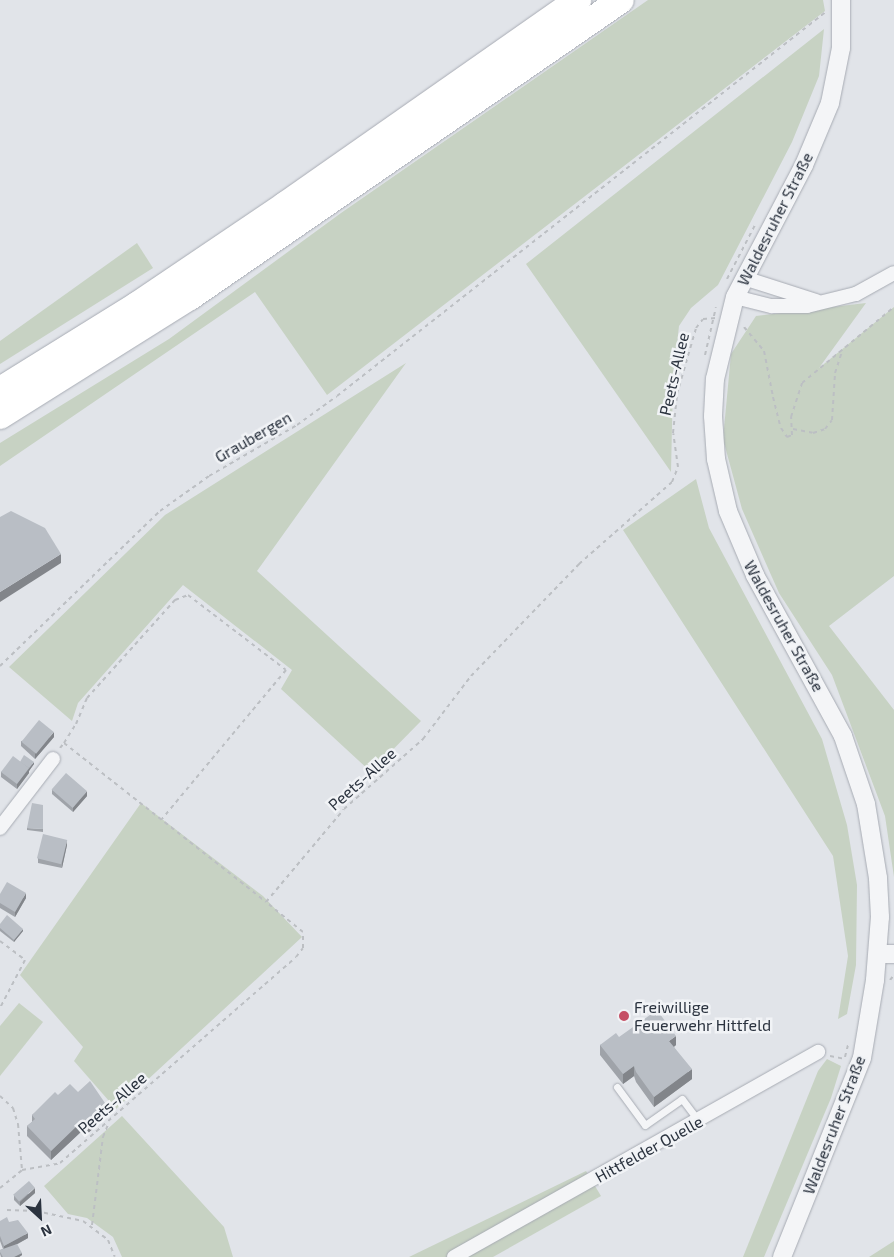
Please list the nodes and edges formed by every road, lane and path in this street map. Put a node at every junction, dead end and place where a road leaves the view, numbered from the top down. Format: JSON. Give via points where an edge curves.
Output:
{"nodes":[{"id":1,"x":578,"y":0,"type":"edge"},
{"id":2,"x":621,"y":0,"type":"edge"},
{"id":3,"x":834,"y":5,"type":"edge"},
{"id":4,"x":830,"y":18,"type":"dead end"},
{"id":5,"x":758,"y":220,"type":"dead end"},
{"id":6,"x":894,"y":273,"type":"edge"},
{"id":7,"x":744,"y":278,"type":"junction"},
{"id":8,"x":726,"y":294,"type":"junction"},
{"id":9,"x":819,"y":302,"type":"junction"},
{"id":10,"x":894,"y":307,"type":"edge"},
{"id":11,"x":713,"y":318,"type":"junction"},
{"id":12,"x":738,"y":323,"type":"dead end"},
{"id":13,"x":843,"y":348,"type":"junction"},
{"id":14,"x":704,"y":362,"type":"dead end"},
{"id":15,"x":0,"y":390,"type":"edge"},
{"id":16,"x":0,"y":416,"type":"edge"},
{"id":17,"x":793,"y":429,"type":"junction"},
{"id":18,"x":0,"y":666,"type":"edge"},
{"id":19,"x":64,"y":743,"type":"junction"},
{"id":20,"x":53,"y":758,"type":"joint"},
{"id":21,"x":162,"y":819,"type":"junction"},
{"id":22,"x":0,"y":828,"type":"edge"},
{"id":23,"x":266,"y":902,"type":"junction"},
{"id":24,"x":887,"y":934,"type":"edge"},
{"id":25,"x":0,"y":941,"type":"edge"},
{"id":26,"x":886,"y":954,"type":"edge"},
{"id":27,"x":0,"y":1008,"type":"edge"},
{"id":28,"x":818,"y":1052,"type":"joint"},
{"id":29,"x":845,"y":1059,"type":"dead end"},
{"id":30,"x":617,"y":1087,"type":"dead end"},
{"id":31,"x":0,"y":1096,"type":"edge"},
{"id":32,"x":110,"y":1120,"type":"junction"},
{"id":33,"x":698,"y":1121,"type":"junction"},
{"id":34,"x":22,"y":1170,"type":"junction"},
{"id":35,"x":0,"y":1188,"type":"edge"},
{"id":36,"x":7,"y":1210,"type":"dead end"},
{"id":37,"x":92,"y":1225,"type":"junction"},
{"id":38,"x":115,"y":1257,"type":"edge"},
{"id":39,"x":454,"y":1257,"type":"edge"},
{"id":40,"x":782,"y":1257,"type":"edge"}],
"edges":[{"from":1,"to":15,"type":"highway","via":[[244,233],[137,305]]},
{"from":2,"to":16,"type":"highway","via":[[190,297]]},
{"from":3,"to":4,"type":"path"},
{"from":3,"to":7,"type":"street","name":"Waldesruher Straße","via":[[841,48],[830,103],[804,165]]},
{"from":3,"to":18,"type":"path","name":"Graubergen","via":[[297,426],[209,476],[160,511]]},
{"from":5,"to":8,"type":"path","via":[[739,251]]},
{"from":6,"to":9,"type":"street","via":[[856,294]]},
{"from":7,"to":8,"type":"street","name":"Waldesruher Straße"},
{"from":7,"to":9,"type":"street"},
{"from":8,"to":9,"type":"street","via":[[791,307]]},
{"from":8,"to":11,"type":"path"},
{"from":8,"to":24,"type":"street","name":"Waldesruher Straße","via":[[713,416],[720,484],[739,542],[828,705],[853,764],[873,842]]},
{"from":10,"to":13,"type":"path"},
{"from":11,"to":14,"type":"path"},
{"from":11,"to":23,"type":"path","name":"Peets-Allee","via":[[703,319],[696,328],[677,394],[673,433],[678,467],[672,482],[579,564],[471,676],[423,739],[344,809]]},
{"from":12,"to":17,"type":"path","via":[[757,339],[764,351],[783,433],[790,437]]},
{"from":13,"to":17,"type":"path","via":[[798,391],[791,417]]},
{"from":13,"to":17,"type":"path","via":[[835,373],[832,420],[824,429],[812,433]]},
{"from":19,"to":20,"type":"path"},
{"from":19,"to":21,"type":"path"},
{"from":19,"to":21,"type":"path","via":[[87,698],[175,600],[188,595],[286,670]]},
{"from":20,"to":22,"type":"street"},
{"from":21,"to":23,"type":"path"},
{"from":23,"to":32,"type":"path","name":"Peets-Allee","via":[[299,927],[305,939],[303,948]]},
{"from":24,"to":26,"type":"street","name":"Waldesruher Straße"},
{"from":25,"to":27,"type":"path","via":[[25,960]]},
{"from":26,"to":40,"type":"street","name":"Waldesruher Straße","via":[[862,1058]]},
{"from":28,"to":29,"type":"path"},
{"from":28,"to":33,"type":"street","name":"Hittfelder Quelle"},
{"from":30,"to":33,"type":"lane","via":[[645,1125],[682,1098]]},
{"from":31,"to":34,"type":"path","via":[[13,1108],[18,1124]]},
{"from":32,"to":34,"type":"path","name":"Peets-Allee","via":[[60,1163]]},
{"from":32,"to":37,"type":"path","via":[[103,1137]]},
{"from":33,"to":39,"type":"street","name":"Hittfelder Quelle"},
{"from":34,"to":35,"type":"path","name":"Peets-Allee"},
{"from":36,"to":37,"type":"path","via":[[36,1211]]},
{"from":37,"to":38,"type":"path","via":[[108,1240]]}]}
